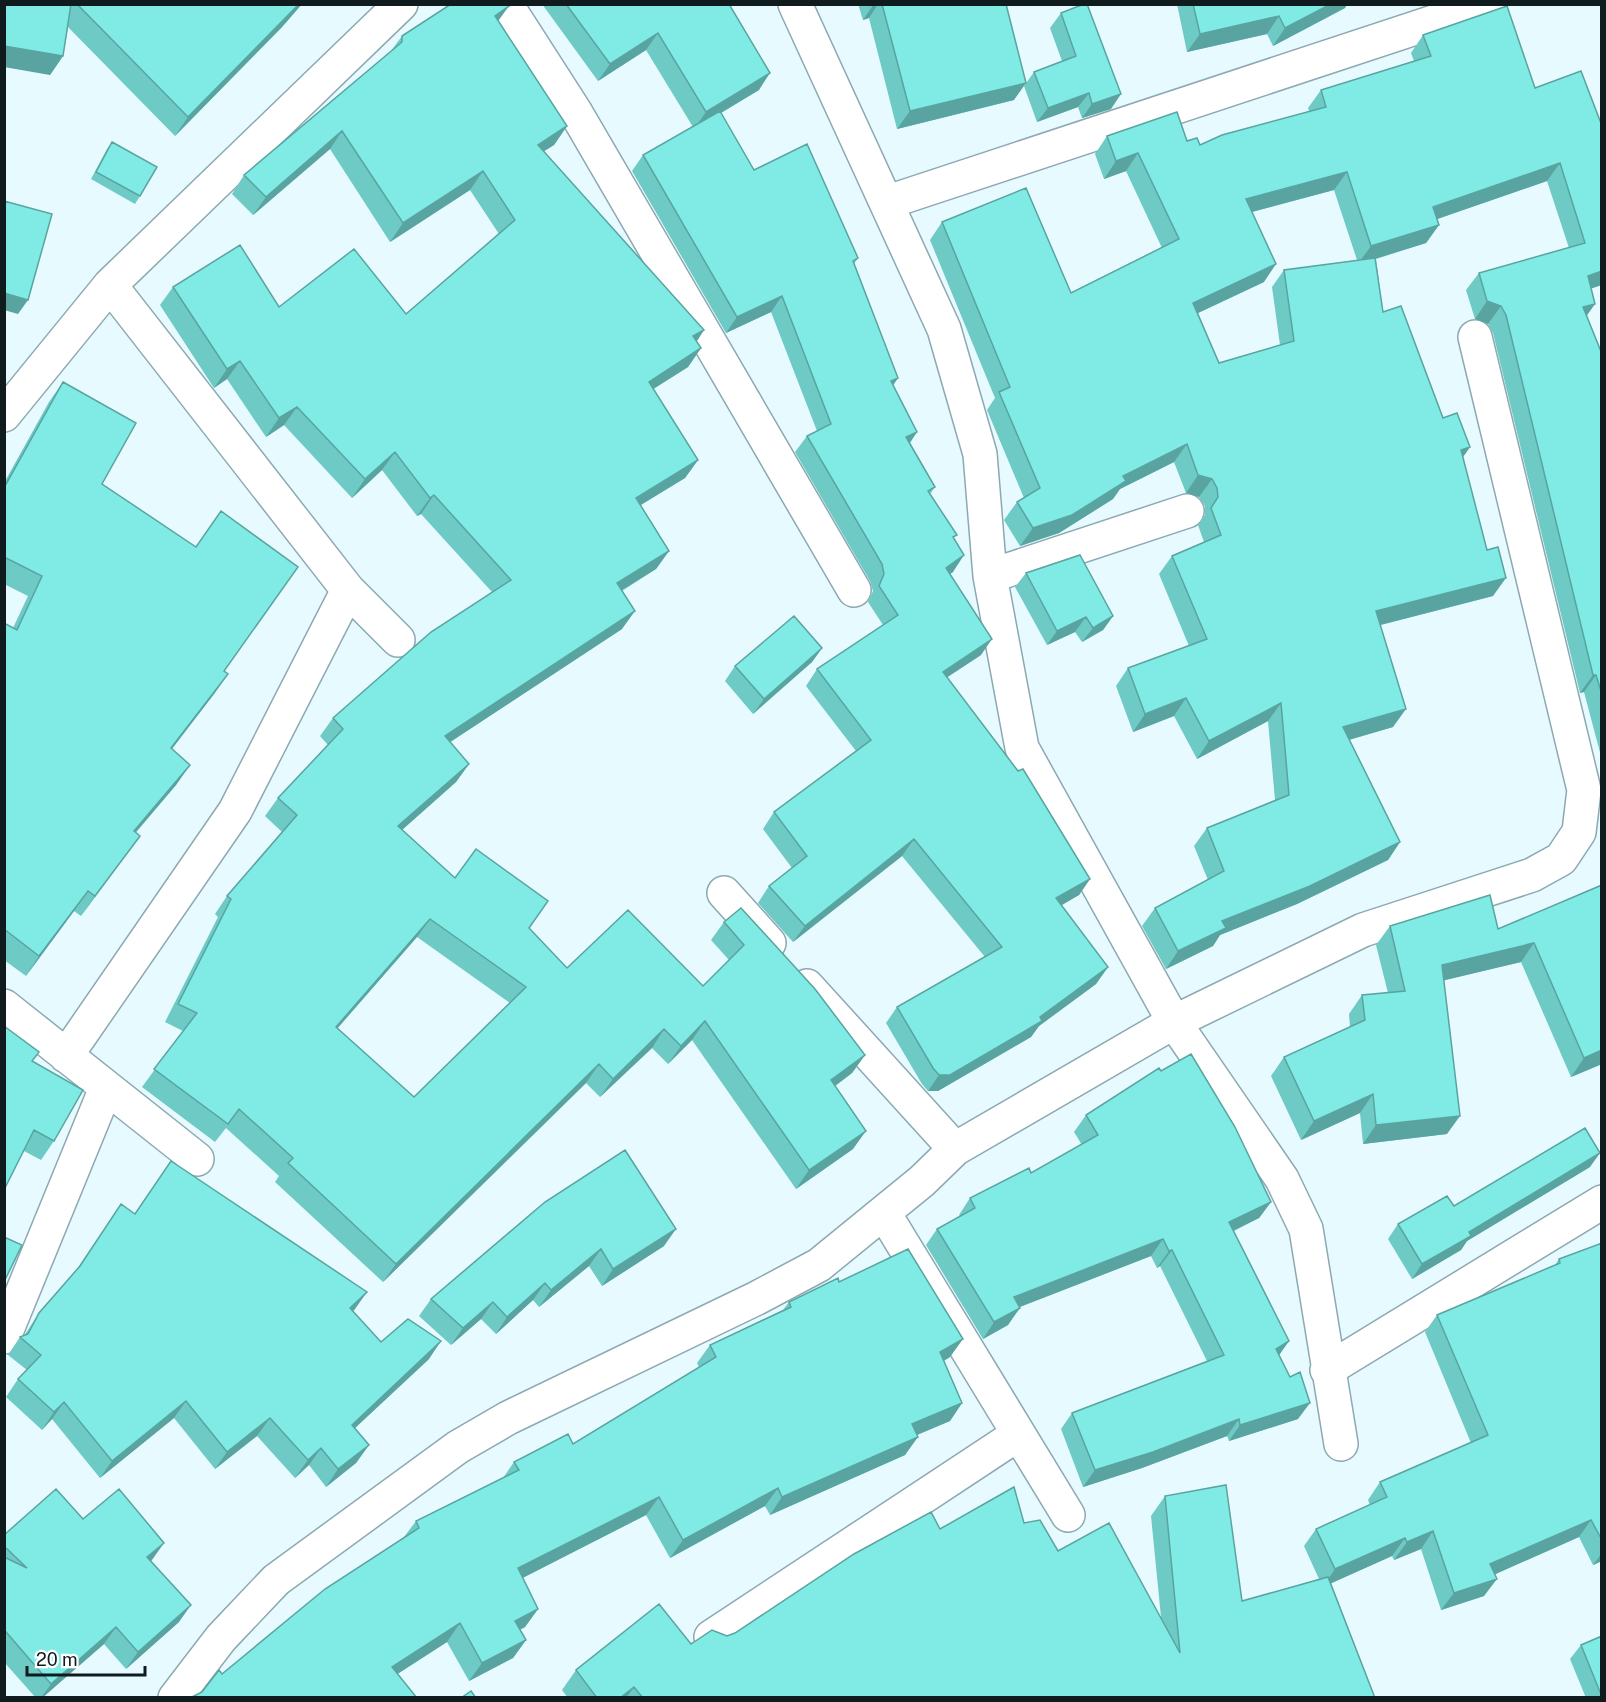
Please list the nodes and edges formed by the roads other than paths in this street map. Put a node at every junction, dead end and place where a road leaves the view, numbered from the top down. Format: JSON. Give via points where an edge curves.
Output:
{"nodes":[{"id":1,"x":401,"y":4,"type":"edge"},
{"id":2,"x":506,"y":4,"type":"edge"},
{"id":3,"x":795,"y":4,"type":"edge"},
{"id":4,"x":1488,"y":4,"type":"edge"},
{"id":5,"x":888,"y":202,"type":"junction"},
{"id":6,"x":110,"y":285,"type":"junction"},
{"id":7,"x":1475,"y":337,"type":"dead end"},
{"id":8,"x":4,"y":415,"type":"edge"},
{"id":9,"x":1187,"y":511,"type":"dead end"},
{"id":10,"x":990,"y":576,"type":"junction"},
{"id":11,"x":348,"y":590,"type":"junction"},
{"id":12,"x":854,"y":590,"type":"dead end"},
{"id":13,"x":398,"y":640,"type":"dead end"},
{"id":14,"x":724,"y":893,"type":"dead end"},
{"id":15,"x":4,"y":1006,"type":"edge"},
{"id":16,"x":1174,"y":1022,"type":"junction"},
{"id":17,"x":66,"y":1056,"type":"junction"},
{"id":18,"x":106,"y":1088,"type":"junction"},
{"id":19,"x":955,"y":1149,"type":"junction"},
{"id":20,"x":197,"y":1159,"type":"dead end"},
{"id":21,"x":1602,"y":1202,"type":"edge"},
{"id":22,"x":884,"y":1213,"type":"junction"},
{"id":23,"x":4,"y":1337,"type":"edge"},
{"id":24,"x":1327,"y":1370,"type":"junction"},
{"id":25,"x":1017,"y":1435,"type":"junction"},
{"id":26,"x":1341,"y":1444,"type":"dead end"},
{"id":27,"x":1068,"y":1515,"type":"dead end"},
{"id":28,"x":711,"y":1637,"type":"edge"},
{"id":29,"x":175,"y":1698,"type":"edge"}],
"edges":[{"from":1,"to":6,"type":"street"},
{"from":2,"to":12,"type":"street","via":[[576,113]]},
{"from":3,"to":5,"type":"street"},
{"from":4,"to":5,"type":"street"},
{"from":5,"to":10,"type":"street","via":[[944,329],[980,454]]},
{"from":6,"to":8,"type":"street"},
{"from":6,"to":11,"type":"street"},
{"from":7,"to":16,"type":"street","via":[[1584,790],[1579,831],[1561,859],[1532,875],[1363,930]]},
{"from":9,"to":10,"type":"street"},
{"from":10,"to":16,"type":"street","via":[[1022,748]]},
{"from":11,"to":13,"type":"street"},
{"from":11,"to":17,"type":"street","via":[[236,811]]},
{"from":14,"to":19,"type":"street"},
{"from":15,"to":17,"type":"street"},
{"from":16,"to":19,"type":"street"},
{"from":16,"to":24,"type":"street","via":[[1282,1179],[1306,1229]]},
{"from":17,"to":18,"type":"street"},
{"from":18,"to":20,"type":"street"},
{"from":18,"to":23,"type":"street"},
{"from":19,"to":22,"type":"street"},
{"from":21,"to":24,"type":"street"},
{"from":22,"to":25,"type":"street"},
{"from":22,"to":29,"type":"street","via":[[819,1265],[508,1418],[458,1447],[276,1580],[221,1638]]},
{"from":24,"to":26,"type":"street"},
{"from":25,"to":27,"type":"street"},
{"from":25,"to":28,"type":"street"}]}
